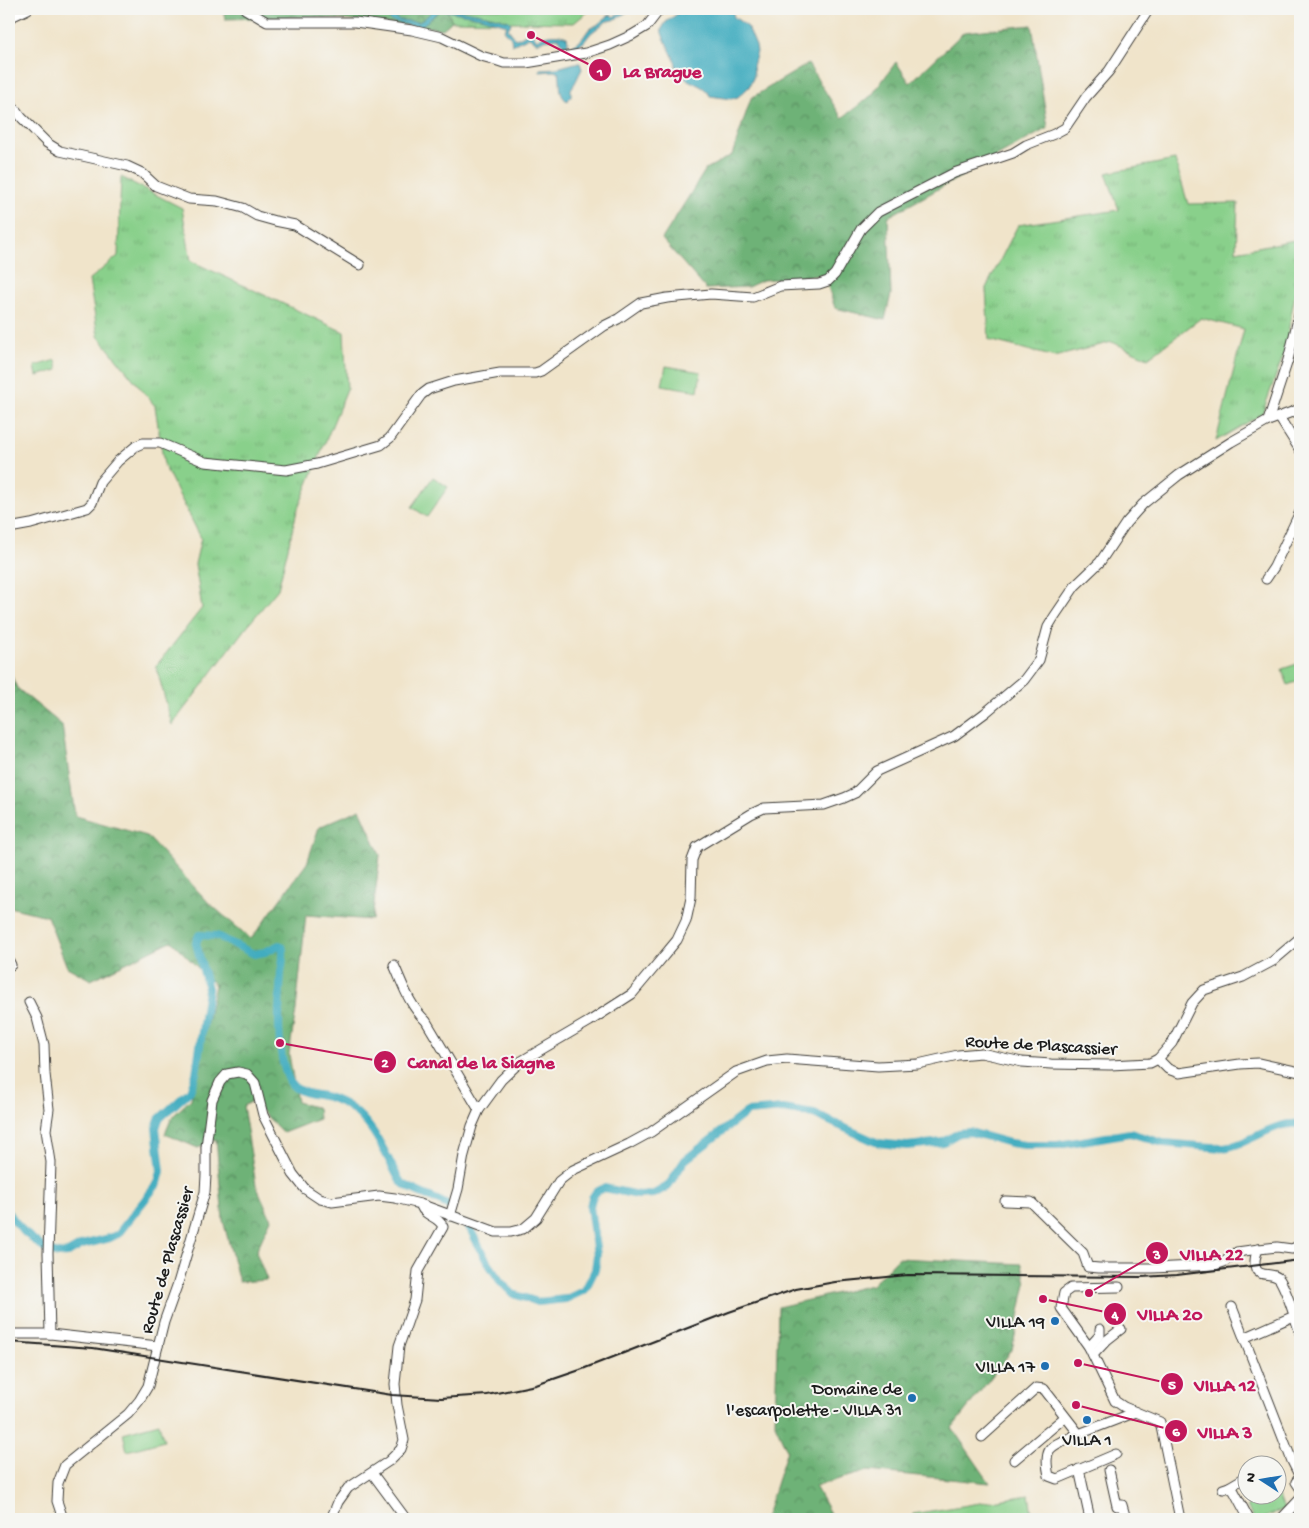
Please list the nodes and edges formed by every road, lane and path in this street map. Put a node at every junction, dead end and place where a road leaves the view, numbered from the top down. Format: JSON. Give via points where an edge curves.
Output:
{"nodes":[{"id":1,"x":28,"y":9,"type":"edge"},
{"id":2,"x":245,"y":9,"type":"edge"},
{"id":3,"x":660,"y":9,"type":"edge"},
{"id":4,"x":1149,"y":9,"type":"edge"},
{"id":5,"x":9,"y":18,"type":"edge"},
{"id":6,"x":9,"y":101,"type":"edge"},
{"id":7,"x":360,"y":265,"type":"dead end"},
{"id":8,"x":1300,"y":311,"type":"edge"},
{"id":9,"x":1300,"y":409,"type":"edge"},
{"id":10,"x":1278,"y":418,"type":"junction"},
{"id":11,"x":1268,"y":421,"type":"junction"},
{"id":12,"x":1300,"y":450,"type":"edge"},
{"id":13,"x":1300,"y":512,"type":"edge"},
{"id":14,"x":9,"y":528,"type":"edge"},
{"id":15,"x":1266,"y":579,"type":"dead end"},
{"id":16,"x":1300,"y":938,"type":"edge"},
{"id":17,"x":394,"y":965,"type":"dead end"},
{"id":18,"x":29,"y":1002,"type":"dead end"},
{"id":19,"x":1158,"y":1058,"type":"junction"},
{"id":20,"x":1300,"y":1072,"type":"edge"},
{"id":21,"x":479,"y":1110,"type":"junction"},
{"id":22,"x":1005,"y":1201,"type":"dead end"},
{"id":23,"x":420,"y":1204,"type":"junction"},
{"id":24,"x":450,"y":1216,"type":"junction"},
{"id":25,"x":1300,"y":1245,"type":"edge"},
{"id":26,"x":1258,"y":1249,"type":"junction"},
{"id":27,"x":1119,"y":1287,"type":"dead end"},
{"id":28,"x":1232,"y":1307,"type":"dead end"},
{"id":29,"x":1294,"y":1316,"type":"junction"},
{"id":30,"x":1100,"y":1329,"type":"dead end"},
{"id":31,"x":1121,"y":1329,"type":"dead end"},
{"id":32,"x":1300,"y":1333,"type":"edge"},
{"id":33,"x":9,"y":1334,"type":"edge"},
{"id":34,"x":50,"y":1334,"type":"junction"},
{"id":35,"x":1244,"y":1338,"type":"junction"},
{"id":36,"x":158,"y":1346,"type":"junction"},
{"id":37,"x":1091,"y":1351,"type":"junction"},
{"id":38,"x":1136,"y":1412,"type":"junction"},
{"id":39,"x":1065,"y":1417,"type":"junction"},
{"id":40,"x":1078,"y":1434,"type":"junction"},
{"id":41,"x":982,"y":1437,"type":"dead end"},
{"id":42,"x":1116,"y":1454,"type":"dead end"},
{"id":43,"x":1014,"y":1460,"type":"dead end"},
{"id":44,"x":1079,"y":1469,"type":"junction"},
{"id":45,"x":1109,"y":1470,"type":"dead end"},
{"id":46,"x":372,"y":1473,"type":"junction"},
{"id":47,"x":1300,"y":1477,"type":"edge"},
{"id":48,"x":1236,"y":1482,"type":"edge"},
{"id":49,"x":1300,"y":1488,"type":"edge"},
{"id":50,"x":1236,"y":1495,"type":"edge"},
{"id":51,"x":1300,"y":1499,"type":"edge"},
{"id":52,"x":1242,"y":1506,"type":"edge"},
{"id":53,"x":1300,"y":1506,"type":"edge"},
{"id":54,"x":63,"y":1519,"type":"edge"},
{"id":55,"x":331,"y":1519,"type":"edge"},
{"id":56,"x":406,"y":1519,"type":"edge"},
{"id":57,"x":1090,"y":1519,"type":"edge"},
{"id":58,"x":1126,"y":1519,"type":"edge"},
{"id":59,"x":1180,"y":1519,"type":"edge"},
{"id":60,"x":1249,"y":1519,"type":"edge"},
{"id":61,"x":1281,"y":1519,"type":"edge"},
{"id":62,"x":1288,"y":1519,"type":"edge"}],
"edges":[{"from":1,"to":5,"type":"street"},
{"from":2,"to":3,"type":"street","via":[[267,22],[355,22],[412,30],[442,37],[481,56],[526,63],[586,53],[610,45],[646,26]]},
{"from":4,"to":14,"type":"street","via":[[1109,71],[1065,128],[1013,153],[954,173],[878,212],[861,229],[828,281],[780,286],[753,298],[711,294],[641,303],[535,373],[500,373],[429,389],[381,445],[317,464],[286,470],[223,464],[199,460],[160,443],[143,443],[118,462],[100,482],[92,503],[86,508]]},
{"from":6,"to":7,"type":"street","via":[[22,118],[60,152],[128,166],[156,186],[189,200],[217,201],[257,216],[295,225]]},
{"from":8,"to":11,"type":"street"},
{"from":9,"to":10,"type":"street"},
{"from":10,"to":11,"type":"street"},
{"from":10,"to":12,"type":"street"},
{"from":11,"to":21,"type":"street","via":[[1179,475],[1143,504],[1100,562],[1075,586],[1054,617],[1034,667],[1024,680],[985,713],[954,736],[877,771],[855,793],[824,805],[764,808],[697,847],[692,860],[691,898],[686,921],[677,940],[653,969],[632,994],[520,1062],[500,1080]]},
{"from":13,"to":15,"type":"street"},
{"from":16,"to":19,"type":"street","via":[[1273,961],[1243,977],[1204,990],[1192,1003],[1172,1043]]},
{"from":17,"to":21,"type":"street","via":[[407,998],[426,1021]]},
{"from":18,"to":34,"type":"street","via":[[44,1045],[49,1109],[46,1130],[51,1162]]},
{"from":19,"to":20,"type":"street","via":[[1168,1069],[1178,1073],[1258,1063]]},
{"from":19,"to":24,"type":"street","name":"Route de Plascassier","via":[[1150,1063],[1110,1065],[1022,1062],[981,1053],[918,1064],[878,1066],[767,1061],[736,1072],[650,1132],[573,1170],[559,1181],[536,1218],[523,1229],[496,1232]]},
{"from":21,"to":24,"type":"street","via":[[472,1126]]},
{"from":22,"to":26,"type":"street","via":[[1031,1202],[1082,1253],[1088,1267],[1216,1265],[1237,1252]]},
{"from":23,"to":24,"type":"street","name":"Route de Plascassier"},
{"from":23,"to":36,"type":"street","name":"Route de Plascassier","via":[[380,1196],[332,1202],[312,1194],[293,1174],[277,1143],[263,1115],[255,1082],[247,1074],[227,1074],[212,1100],[204,1192]]},
{"from":23,"to":46,"type":"street","via":[[423,1211],[441,1221],[443,1227],[418,1271],[415,1300],[399,1346],[396,1405],[404,1440],[389,1461]]},
{"from":25,"to":26,"type":"street","via":[[1292,1249]]},
{"from":26,"to":29,"type":"street","via":[[1256,1270],[1277,1276]]},
{"from":27,"to":37,"type":"street","via":[[1071,1288],[1064,1293],[1061,1308]]},
{"from":28,"to":35,"type":"street"},
{"from":29,"to":32,"type":"street"},
{"from":29,"to":35,"type":"street"},
{"from":30,"to":37,"type":"street"},
{"from":31,"to":37,"type":"street"},
{"from":33,"to":34,"type":"street"},
{"from":34,"to":36,"type":"street"},
{"from":35,"to":47,"type":"street"},
{"from":36,"to":54,"type":"street","name":"Route de Plascassier","via":[[148,1386],[135,1407],[65,1466],[58,1483],[57,1501]]},
{"from":37,"to":38,"type":"street","via":[[1115,1401]]},
{"from":38,"to":40,"type":"street"},
{"from":38,"to":59,"type":"street","via":[[1160,1422]]},
{"from":39,"to":40,"type":"street"},
{"from":39,"to":41,"type":"street","via":[[1044,1389],[1036,1388]]},
{"from":39,"to":43,"type":"street"},
{"from":40,"to":44,"type":"street","via":[[1053,1446],[1046,1452],[1045,1461],[1049,1476],[1057,1479]]},
{"from":42,"to":44,"type":"street"},
{"from":44,"to":57,"type":"street"},
{"from":45,"to":58,"type":"street","via":[[1117,1506],[1122,1505]]},
{"from":46,"to":55,"type":"street","via":[[348,1488]]},
{"from":46,"to":56,"type":"street"},
{"from":47,"to":49,"type":"street","via":[[1296,1482]]},
{"from":48,"to":50,"type":"street","via":[[1226,1488]]},
{"from":51,"to":61,"type":"street"},
{"from":52,"to":60,"type":"street"},
{"from":53,"to":62,"type":"street"}]}
